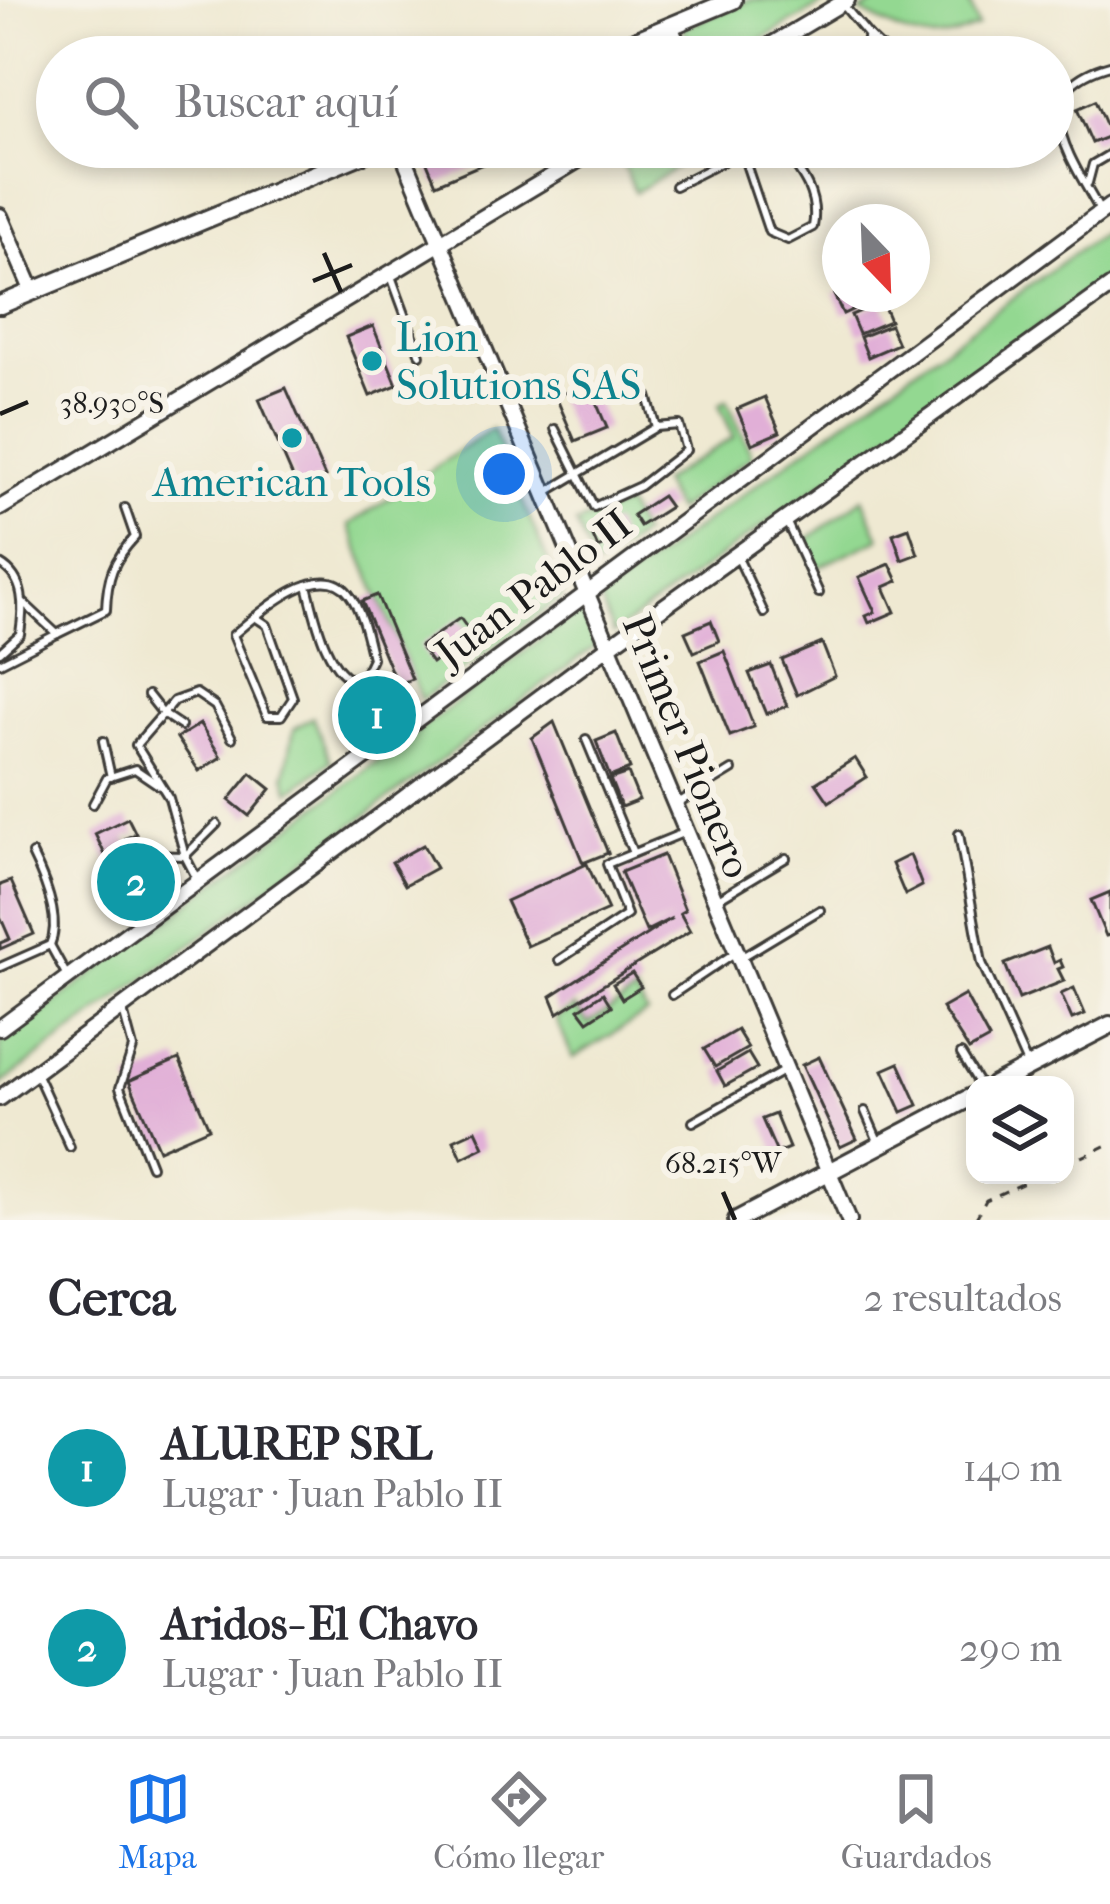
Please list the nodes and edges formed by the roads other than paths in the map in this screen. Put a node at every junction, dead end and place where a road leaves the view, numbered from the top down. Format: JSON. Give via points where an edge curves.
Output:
{"nodes":[{"id":1,"x":733,"y":0,"type":"edge"},
{"id":2,"x":845,"y":2,"type":"edge"},
{"id":3,"x":670,"y":26,"type":"junction"},
{"id":4,"x":646,"y":36,"type":"edge"},
{"id":5,"x":674,"y":36,"type":"edge"},
{"id":6,"x":788,"y":36,"type":"edge"},
{"id":7,"x":869,"y":36,"type":"edge"},
{"id":8,"x":1110,"y":65,"type":"edge"},
{"id":9,"x":1074,"y":83,"type":"edge"},
{"id":10,"x":1110,"y":154,"type":"edge"},
{"id":11,"x":1074,"y":161,"type":"edge"},
{"id":12,"x":330,"y":168,"type":"edge"},
{"id":13,"x":409,"y":168,"type":"edge"},
{"id":14,"x":565,"y":168,"type":"edge"},
{"id":15,"x":710,"y":168,"type":"edge"},
{"id":16,"x":747,"y":168,"type":"edge"},
{"id":17,"x":798,"y":168,"type":"edge"},
{"id":18,"x":675,"y":186,"type":"dead end"},
{"id":19,"x":1087,"y":186,"type":"junction"},
{"id":20,"x":1106,"y":209,"type":"edge"},
{"id":21,"x":0,"y":216,"type":"edge"},
{"id":22,"x":442,"y":241,"type":"junction"},
{"id":23,"x":389,"y":273,"type":"junction"},
{"id":24,"x":1110,"y":286,"type":"edge"},
{"id":25,"x":33,"y":292,"type":"junction"},
{"id":26,"x":0,"y":305,"type":"edge"},
{"id":27,"x":420,"y":355,"type":"dead end"},
{"id":28,"x":647,"y":395,"type":"dead end"},
{"id":29,"x":656,"y":427,"type":"junction"},
{"id":30,"x":555,"y":429,"type":"dead end"},
{"id":31,"x":579,"y":472,"type":"junction"},
{"id":32,"x":547,"y":492,"type":"junction"},
{"id":33,"x":0,"y":508,"type":"edge"},
{"id":34,"x":125,"y":508,"type":"dead end"},
{"id":35,"x":785,"y":519,"type":"junction"},
{"id":36,"x":736,"y":554,"type":"junction"},
{"id":37,"x":0,"y":564,"type":"edge"},
{"id":38,"x":307,"y":585,"type":"junction"},
{"id":39,"x":587,"y":590,"type":"junction"},
{"id":40,"x":819,"y":593,"type":"dead end"},
{"id":41,"x":24,"y":603,"type":"junction"},
{"id":42,"x":764,"y":613,"type":"dead end"},
{"id":43,"x":255,"y":617,"type":"junction"},
{"id":44,"x":57,"y":634,"type":"junction"},
{"id":45,"x":609,"y":646,"type":"junction"},
{"id":46,"x":0,"y":652,"type":"edge"},
{"id":47,"x":0,"y":663,"type":"edge"},
{"id":48,"x":359,"y":682,"type":"junction"},
{"id":49,"x":148,"y":695,"type":"dead end"},
{"id":50,"x":163,"y":715,"type":"junction"},
{"id":51,"x":182,"y":726,"type":"dead end"},
{"id":52,"x":232,"y":738,"type":"dead end"},
{"id":53,"x":586,"y":739,"type":"dead end"},
{"id":54,"x":103,"y":741,"type":"dead end"},
{"id":55,"x":362,"y":759,"type":"junction"},
{"id":56,"x":732,"y":770,"type":"dead end"},
{"id":57,"x":111,"y":777,"type":"junction"},
{"id":58,"x":163,"y":788,"type":"junction"},
{"id":59,"x":93,"y":804,"type":"dead end"},
{"id":60,"x":675,"y":805,"type":"junction"},
{"id":61,"x":217,"y":824,"type":"dead end"},
{"id":62,"x":686,"y":832,"type":"junction"},
{"id":63,"x":959,"y":834,"type":"dead end"},
{"id":64,"x":633,"y":853,"type":"junction"},
{"id":65,"x":32,"y":854,"type":"dead end"},
{"id":66,"x":144,"y":855,"type":"dead end"},
{"id":67,"x":185,"y":856,"type":"junction"},
{"id":68,"x":785,"y":858,"type":"dead end"},
{"id":69,"x":198,"y":880,"type":"junction"},
{"id":70,"x":715,"y":901,"type":"junction"},
{"id":71,"x":820,"y":910,"type":"dead end"},
{"id":72,"x":50,"y":945,"type":"junction"},
{"id":73,"x":737,"y":955,"type":"junction"},
{"id":74,"x":559,"y":960,"type":"dead end"},
{"id":75,"x":0,"y":966,"type":"edge"},
{"id":76,"x":68,"y":977,"type":"junction"},
{"id":77,"x":672,"y":995,"type":"dead end"},
{"id":78,"x":122,"y":1008,"type":"junction"},
{"id":79,"x":1110,"y":1025,"type":"edge"},
{"id":80,"x":0,"y":1028,"type":"edge"},
{"id":81,"x":961,"y":1054,"type":"dead end"},
{"id":82,"x":1028,"y":1067,"type":"junction"},
{"id":83,"x":785,"y":1070,"type":"junction"},
{"id":84,"x":36,"y":1072,"type":"junction"},
{"id":85,"x":974,"y":1076,"type":"edge"},
{"id":86,"x":1011,"y":1076,"type":"edge"},
{"id":87,"x":0,"y":1098,"type":"edge"},
{"id":88,"x":966,"y":1100,"type":"edge"},
{"id":89,"x":865,"y":1111,"type":"dead end"},
{"id":90,"x":693,"y":1122,"type":"dead end"},
{"id":91,"x":880,"y":1144,"type":"junction"},
{"id":92,"x":70,"y":1147,"type":"dead end"},
{"id":93,"x":152,"y":1166,"type":"dead end"},
{"id":94,"x":827,"y":1172,"type":"junction"},
{"id":95,"x":737,"y":1220,"type":"edge"},
{"id":96,"x":849,"y":1220,"type":"edge"}],
"edges":[{"from":1,"to":3,"type":"street"},
{"from":2,"to":6,"type":"street"},
{"from":2,"to":7,"type":"lane"},
{"from":3,"to":4,"type":"street"},
{"from":3,"to":5,"type":"street"},
{"from":8,"to":9,"type":"lane"},
{"from":10,"to":19,"type":"lane","via":[[1093,164]]},
{"from":11,"to":19,"type":"lane"},
{"from":12,"to":25,"type":"street"},
{"from":13,"to":22,"type":"street","name":"Primer Pionero"},
{"from":14,"to":22,"type":"street"},
{"from":15,"to":18,"type":"lane"},
{"from":16,"to":17,"type":"lane","via":[[769,232],[788,240],[813,227],[817,208]]},
{"from":19,"to":20,"type":"lane"},
{"from":20,"to":39,"type":"street","name":"Juan Pablo II"},
{"from":21,"to":25,"type":"street"},
{"from":22,"to":23,"type":"street"},
{"from":22,"to":32,"type":"street","name":"Primer Pionero"},
{"from":23,"to":27,"type":"lane"},
{"from":23,"to":33,"type":"street"},
{"from":24,"to":35,"type":"street"},
{"from":25,"to":26,"type":"street"},
{"from":28,"to":29,"type":"lane"},
{"from":29,"to":31,"type":"lane"},
{"from":29,"to":31,"type":"lane","via":[[680,425],[686,450],[640,487],[594,506]]},
{"from":30,"to":31,"type":"lane"},
{"from":31,"to":32,"type":"lane"},
{"from":32,"to":39,"type":"street","name":"Primer Pionero"},
{"from":34,"to":44,"type":"lane","via":[[135,537],[107,578],[106,610]]},
{"from":35,"to":36,"type":"street"},
{"from":35,"to":40,"type":"lane"},
{"from":36,"to":42,"type":"lane"},
{"from":36,"to":45,"type":"street"},
{"from":37,"to":41,"type":"lane","via":[[17,580]]},
{"from":38,"to":43,"type":"lane"},
{"from":38,"to":48,"type":"lane","via":[[335,665]]},
{"from":38,"to":48,"type":"lane","via":[[330,581],[348,591],[373,658]]},
{"from":39,"to":45,"type":"street","name":"Primer Pionero"},
{"from":39,"to":55,"type":"street","name":"Juan Pablo II"},
{"from":41,"to":44,"type":"lane"},
{"from":41,"to":46,"type":"lane","via":[[20,634]]},
{"from":43,"to":43,"type":"lane","via":[[233,635],[234,644],[267,716],[281,716],[292,698],[267,625]]},
{"from":44,"to":47,"type":"lane"},
{"from":45,"to":60,"type":"street","name":"Primer Pionero"},
{"from":45,"to":78,"type":"street"},
{"from":48,"to":55,"type":"lane","via":[[352,717]]},
{"from":49,"to":50,"type":"lane"},
{"from":50,"to":51,"type":"lane"},
{"from":50,"to":52,"type":"lane","via":[[196,693],[215,706]]},
{"from":50,"to":58,"type":"lane","via":[[136,746]]},
{"from":53,"to":64,"type":"lane"},
{"from":54,"to":57,"type":"lane"},
{"from":55,"to":69,"type":"street","name":"Juan Pablo II"},
{"from":56,"to":60,"type":"lane"},
{"from":57,"to":58,"type":"lane","via":[[135,769]]},
{"from":57,"to":59,"type":"lane"},
{"from":58,"to":67,"type":"lane"},
{"from":60,"to":62,"type":"street","name":"Primer Pionero"},
{"from":61,"to":67,"type":"lane"},
{"from":62,"to":64,"type":"lane"},
{"from":62,"to":70,"type":"street","name":"Primer Pionero"},
{"from":63,"to":82,"type":"lane","via":[[982,963]]},
{"from":64,"to":74,"type":"lane","via":[[607,864],[627,915]]},
{"from":65,"to":72,"type":"lane","via":[[46,881]]},
{"from":66,"to":67,"type":"lane"},
{"from":67,"to":69,"type":"lane"},
{"from":68,"to":70,"type":"lane"},
{"from":69,"to":76,"type":"street","name":"Juan Pablo II"},
{"from":70,"to":73,"type":"street","name":"Primer Pionero"},
{"from":71,"to":73,"type":"lane"},
{"from":72,"to":75,"type":"lane"},
{"from":72,"to":76,"type":"lane"},
{"from":73,"to":77,"type":"lane"},
{"from":73,"to":83,"type":"street","name":"Primer Pionero"},
{"from":76,"to":80,"type":"street","name":"Juan Pablo II"},
{"from":78,"to":84,"type":"street"},
{"from":78,"to":93,"type":"lane","via":[[133,1048],[120,1088]]},
{"from":79,"to":82,"type":"street"},
{"from":81,"to":85,"type":"lane"},
{"from":82,"to":86,"type":"street"},
{"from":83,"to":90,"type":"lane"},
{"from":83,"to":94,"type":"street","name":"Primer Pionero"},
{"from":84,"to":87,"type":"street"},
{"from":84,"to":92,"type":"lane"},
{"from":88,"to":91,"type":"street"},
{"from":89,"to":91,"type":"lane"},
{"from":91,"to":94,"type":"street"},
{"from":94,"to":95,"type":"street"},
{"from":94,"to":96,"type":"street","name":"Primer Pionero"}]}
